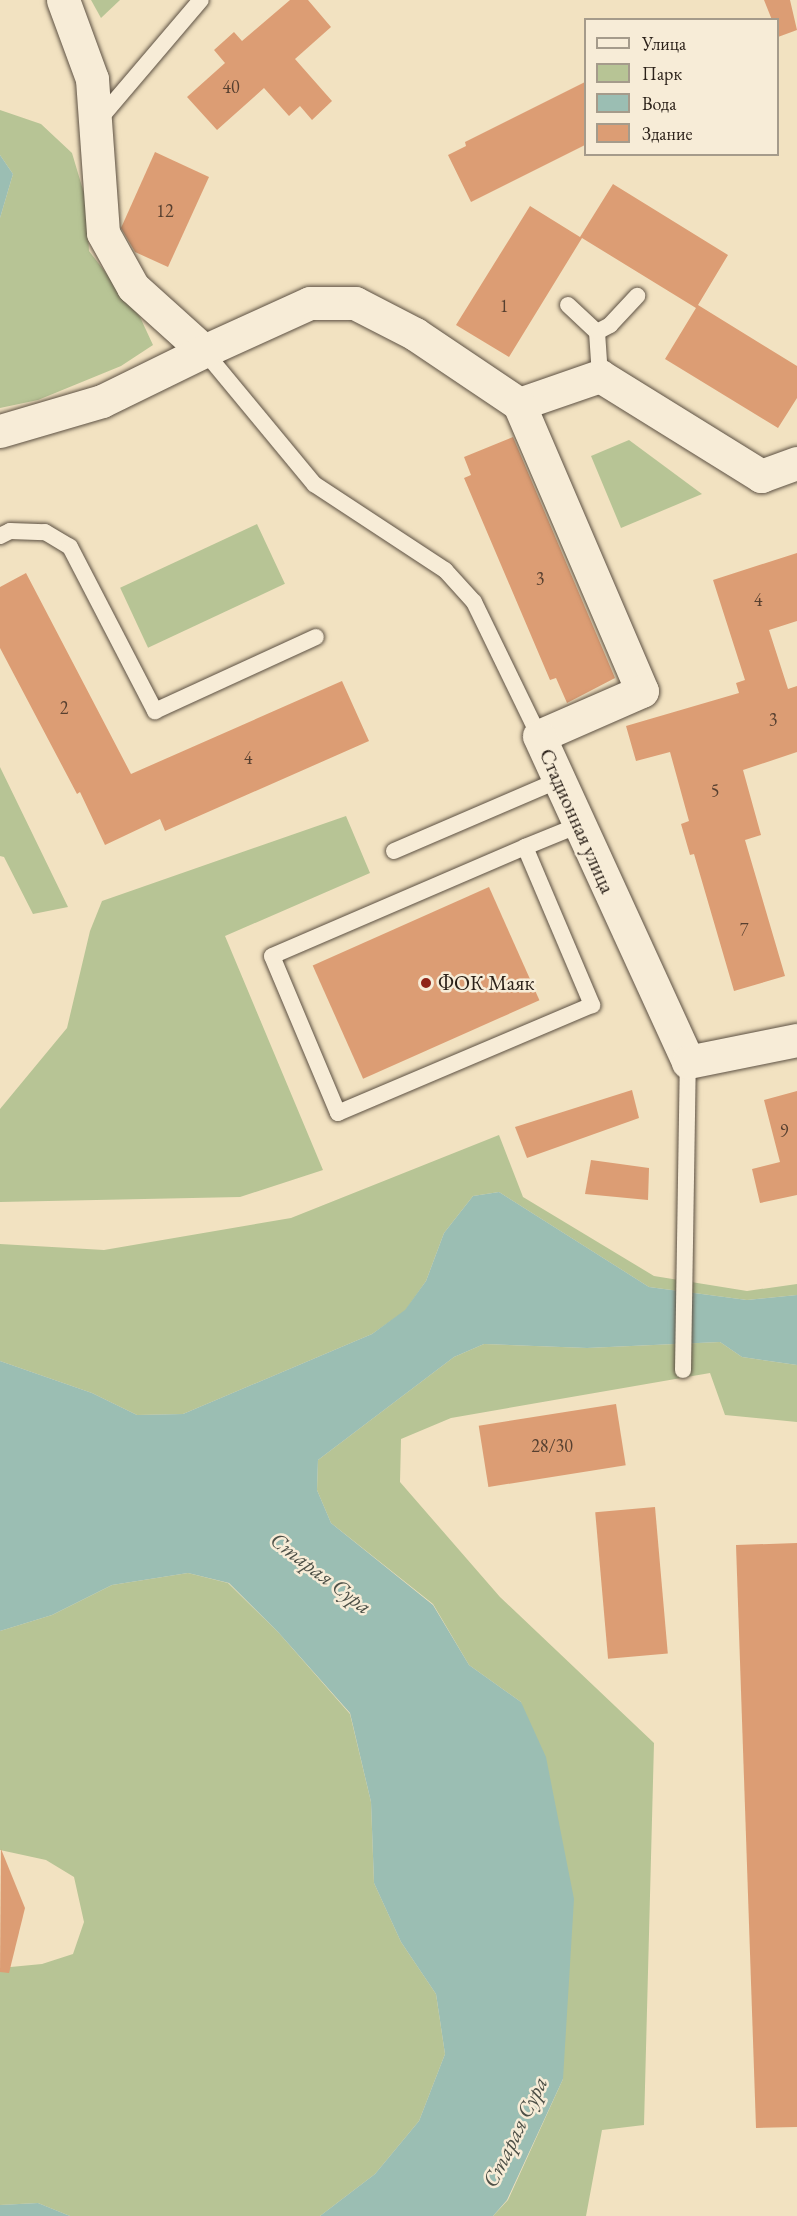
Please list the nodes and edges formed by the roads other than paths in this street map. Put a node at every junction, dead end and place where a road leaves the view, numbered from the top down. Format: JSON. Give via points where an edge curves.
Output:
{"nodes":[{"id":1,"x":63,"y":0,"type":"edge"},
{"id":2,"x":201,"y":0,"type":"edge"},
{"id":3,"x":95,"y":125,"type":"junction"},
{"id":4,"x":637,"y":296,"type":"dead end"},
{"id":5,"x":568,"y":305,"type":"dead end"},
{"id":6,"x":597,"y":333,"type":"junction"},
{"id":7,"x":204,"y":351,"type":"junction"},
{"id":8,"x":600,"y":376,"type":"junction"},
{"id":9,"x":519,"y":404,"type":"junction"},
{"id":10,"x":0,"y":431,"type":"edge"},
{"id":11,"x":797,"y":463,"type":"edge"},
{"id":12,"x":0,"y":536,"type":"edge"},
{"id":13,"x":316,"y":637,"type":"dead end"},
{"id":14,"x":539,"y":736,"type":"junction"},
{"id":15,"x":559,"y":780,"type":"junction"},
{"id":16,"x":579,"y":825,"type":"junction"},
{"id":17,"x":525,"y":847,"type":"junction"},
{"id":18,"x":394,"y":851,"type":"dead end"},
{"id":19,"x":797,"y":1040,"type":"edge"},
{"id":20,"x":688,"y":1062,"type":"junction"},
{"id":21,"x":683,"y":1370,"type":"dead end"}],
"edges":[{"from":1,"to":3,"type":"street","via":[[92,79]]},
{"from":2,"to":3,"type":"lane"},
{"from":3,"to":7,"type":"street","via":[[103,233],[133,287]]},
{"from":4,"to":6,"type":"lane"},
{"from":5,"to":6,"type":"lane"},
{"from":6,"to":8,"type":"lane"},
{"from":7,"to":9,"type":"street","via":[[310,303],[355,303],[415,334]]},
{"from":7,"to":10,"type":"street","via":[[102,401]]},
{"from":7,"to":14,"type":"lane","via":[[314,484],[445,570],[474,602]]},
{"from":8,"to":9,"type":"street"},
{"from":8,"to":11,"type":"street","via":[[761,476]]},
{"from":9,"to":14,"type":"street","name":"Стадионная улица","via":[[642,691]]},
{"from":12,"to":13,"type":"lane","via":[[10,531],[45,532],[70,547],[155,711]]},
{"from":14,"to":15,"type":"street","name":"Стадионная улица"},
{"from":15,"to":16,"type":"street","name":"Стадионная улица"},
{"from":15,"to":18,"type":"lane"},
{"from":16,"to":17,"type":"lane"},
{"from":16,"to":20,"type":"street","name":"Стадионная улица"},
{"from":17,"to":17,"type":"lane","via":[[272,956],[338,1113],[592,1005]]},
{"from":19,"to":20,"type":"street"},
{"from":20,"to":21,"type":"lane"}]}
